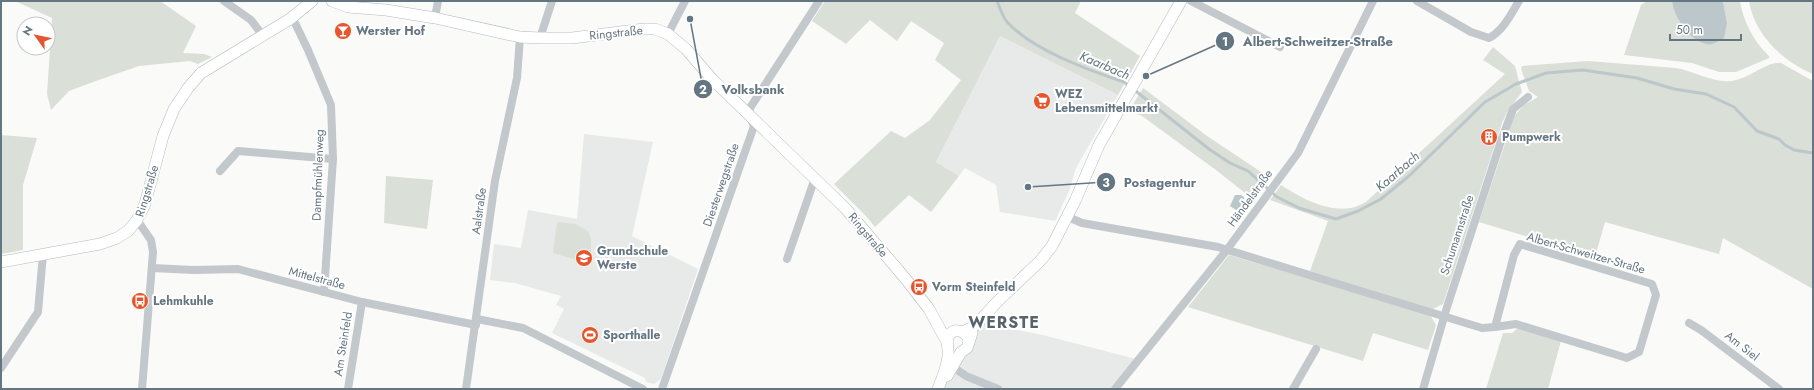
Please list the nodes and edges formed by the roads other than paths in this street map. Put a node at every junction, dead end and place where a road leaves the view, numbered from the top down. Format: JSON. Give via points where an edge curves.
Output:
{"nodes":[{"id":1,"x":224,"y":1,"type":"edge"},
{"id":2,"x":312,"y":1,"type":"edge"},
{"id":3,"x":332,"y":1,"type":"edge"},
{"id":4,"x":438,"y":1,"type":"edge"},
{"id":5,"x":552,"y":1,"type":"edge"},
{"id":6,"x":685,"y":1,"type":"edge"},
{"id":7,"x":819,"y":1,"type":"edge"},
{"id":8,"x":1181,"y":1,"type":"edge"},
{"id":9,"x":1191,"y":1,"type":"edge"},
{"id":10,"x":1373,"y":1,"type":"edge"},
{"id":11,"x":1417,"y":1,"type":"edge"},
{"id":12,"x":1519,"y":1,"type":"edge"},
{"id":13,"x":435,"y":18,"type":"junction"},
{"id":14,"x":290,"y":19,"type":"junction"},
{"id":15,"x":668,"y":34,"type":"junction"},
{"id":16,"x":263,"y":36,"type":"junction"},
{"id":17,"x":520,"y":36,"type":"junction"},
{"id":18,"x":540,"y":38,"type":"junction"},
{"id":19,"x":1280,"y":47,"type":"dead end"},
{"id":20,"x":1528,"y":97,"type":"dead end"},
{"id":21,"x":749,"y":115,"type":"junction"},
{"id":22,"x":333,"y":159,"type":"junction"},
{"id":23,"x":220,"y":170,"type":"dead end"},
{"id":24,"x":815,"y":178,"type":"junction"},
{"id":25,"x":1068,"y":217,"type":"junction"},
{"id":26,"x":136,"y":220,"type":"junction"},
{"id":27,"x":1226,"y":251,"type":"junction"},
{"id":28,"x":43,"y":254,"type":"junction"},
{"id":29,"x":787,"y":259,"type":"dead end"},
{"id":30,"x":1,"y":262,"type":"edge"},
{"id":31,"x":152,"y":268,"type":"junction"},
{"id":32,"x":324,"y":292,"type":"junction"},
{"id":33,"x":362,"y":302,"type":"junction"},
{"id":34,"x":929,"y":310,"type":"junction"},
{"id":35,"x":1444,"y":317,"type":"junction"},
{"id":36,"x":476,"y":322,"type":"junction"},
{"id":37,"x":1689,"y":323,"type":"dead end"},
{"id":38,"x":1495,"y":327,"type":"junction"},
{"id":39,"x":964,"y":334,"type":"junction"},
{"id":40,"x":948,"y":344,"type":"junction"},
{"id":41,"x":1316,"y":349,"type":"dead end"},
{"id":42,"x":961,"y":352,"type":"junction"},
{"id":43,"x":953,"y":366,"type":"junction"},
{"id":44,"x":1,"y":368,"type":"edge"},
{"id":45,"x":142,"y":389,"type":"edge"},
{"id":46,"x":348,"y":389,"type":"edge"},
{"id":47,"x":466,"y":389,"type":"edge"},
{"id":48,"x":643,"y":389,"type":"edge"},
{"id":49,"x":662,"y":389,"type":"edge"},
{"id":50,"x":940,"y":389,"type":"edge"},
{"id":51,"x":998,"y":389,"type":"edge"},
{"id":52,"x":1115,"y":389,"type":"edge"},
{"id":53,"x":1293,"y":389,"type":"edge"},
{"id":54,"x":1423,"y":389,"type":"edge"},
{"id":55,"x":1779,"y":389,"type":"edge"}],
"edges":[{"from":1,"to":16,"type":"street","via":[[251,20]]},
{"from":2,"to":14,"type":"street","name":"Ringstraße"},
{"from":3,"to":13,"type":"street","name":"Ringstraße","via":[[348,8],[386,10]]},
{"from":4,"to":13,"type":"street"},
{"from":5,"to":18,"type":"street"},
{"from":6,"to":15,"type":"street"},
{"from":7,"to":21,"type":"street","via":[[750,108]]},
{"from":8,"to":25,"type":"street","via":[[1094,155]]},
{"from":9,"to":19,"type":"street"},
{"from":10,"to":27,"type":"street","name":"Händelstraße","via":[[1298,152]]},
{"from":11,"to":12,"type":"street","via":[[1471,32],[1489,38],[1496,35]]},
{"from":13,"to":17,"type":"street","name":"Ringstraße"},
{"from":14,"to":16,"type":"street","name":"Ringstraße"},
{"from":14,"to":22,"type":"street","name":"Dampfmühlenweg","via":[[308,50],[330,105]]},
{"from":15,"to":18,"type":"street","name":"Ringstraße","via":[[644,29],[572,38]]},
{"from":15,"to":21,"type":"street","name":"Ringstraße","via":[[686,49]]},
{"from":16,"to":26,"type":"street","name":"Ringstraße","via":[[201,73],[174,109],[163,136],[145,204]]},
{"from":17,"to":18,"type":"street","name":"Ringstraße"},
{"from":17,"to":36,"type":"street","name":"Aalstraße","via":[[517,78],[495,181]]},
{"from":20,"to":35,"type":"street","name":"Schumannstraße","via":[[1511,114]]},
{"from":21,"to":24,"type":"street","name":"Ringstraße"},
{"from":21,"to":49,"type":"street","name":"Diesterwegstraße","via":[[754,126]]},
{"from":22,"to":23,"type":"street","via":[[238,151]]},
{"from":22,"to":32,"type":"street","name":"Dampfmühlenweg"},
{"from":24,"to":29,"type":"street"},
{"from":24,"to":34,"type":"street","name":"Ringstraße","via":[[846,209]]},
{"from":25,"to":27,"type":"street","name":"Albert-Schweitzer-Straße","via":[[1082,223],[1218,247]]},
{"from":25,"to":39,"type":"street","via":[[1046,254]]},
{"from":26,"to":28,"type":"street","via":[[128,231],[117,238]]},
{"from":26,"to":31,"type":"street","name":"Ringstraße","via":[[151,240]]},
{"from":27,"to":35,"type":"street","name":"Albert-Schweitzer-Straße"},
{"from":27,"to":52,"type":"street","name":"Händelstraße"},
{"from":28,"to":30,"type":"street"},
{"from":28,"to":44,"type":"street","via":[[38,312]]},
{"from":31,"to":32,"type":"street","name":"Mittelstraße","via":[[238,269]]},
{"from":31,"to":45,"type":"street","name":"Ringstraße"},
{"from":32,"to":33,"type":"street","name":"Mittelstraße"},
{"from":33,"to":36,"type":"street","name":"Mittelstraße"},
{"from":33,"to":46,"type":"street","name":"Am Steinfeld"},
{"from":34,"to":39,"type":"street","name":"Ringstraße"},
{"from":34,"to":40,"type":"street","name":"Ringstraße"},
{"from":35,"to":38,"type":"street","name":"Albert-Schweitzer-Straße","via":[[1482,328]]},
{"from":35,"to":54,"type":"street","name":"Schumannstraße"},
{"from":36,"to":47,"type":"street","name":"Aalstraße"},
{"from":36,"to":48,"type":"street","name":"Mittelstraße","via":[[523,328]]},
{"from":37,"to":55,"type":"street","name":"Am Siel"},
{"from":38,"to":38,"type":"street","name":"Albert-Schweitzer-Straße","via":[[1514,255],[1520,244],[1652,284],[1656,295],[1639,352],[1627,358],[1516,324]]},
{"from":39,"to":40,"type":"street","via":[[952,332]]},
{"from":39,"to":42,"type":"street","via":[[967,348]]},
{"from":40,"to":42,"type":"street","via":[[954,351]]},
{"from":40,"to":50,"type":"street","via":[[948,357]]},
{"from":41,"to":53,"type":"street"},
{"from":42,"to":43,"type":"street"},
{"from":43,"to":50,"type":"street"},
{"from":43,"to":51,"type":"street","via":[[966,376]]}]}
